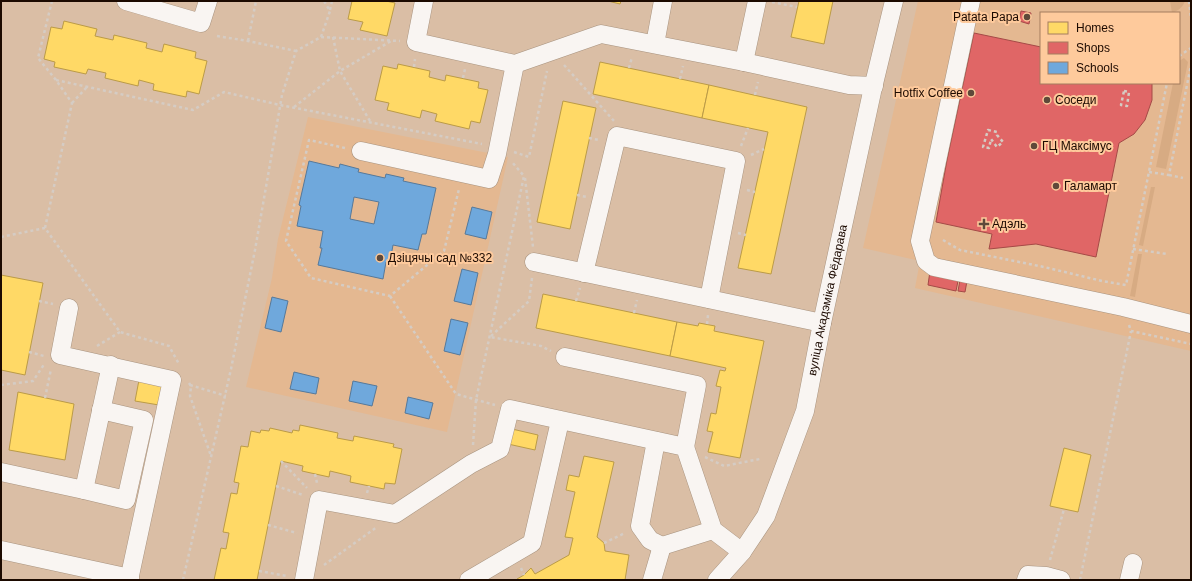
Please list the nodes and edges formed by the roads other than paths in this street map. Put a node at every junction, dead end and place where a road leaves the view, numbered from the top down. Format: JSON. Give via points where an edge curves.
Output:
{"nodes":[{"id":1,"x":126,"y":1,"type":"edge"},
{"id":2,"x":208,"y":1,"type":"edge"},
{"id":3,"x":424,"y":1,"type":"edge"},
{"id":4,"x":663,"y":1,"type":"edge"},
{"id":5,"x":757,"y":1,"type":"edge"},
{"id":6,"x":894,"y":1,"type":"edge"},
{"id":7,"x":972,"y":1,"type":"edge"},
{"id":8,"x":654,"y":44,"type":"junction"},
{"id":9,"x":744,"y":62,"type":"junction"},
{"id":10,"x":515,"y":64,"type":"junction"},
{"id":11,"x":874,"y":86,"type":"junction"},
{"id":12,"x":361,"y":151,"type":"road end"},
{"id":13,"x":534,"y":262,"type":"road end"},
{"id":14,"x":584,"y":273,"type":"junction"},
{"id":15,"x":709,"y":299,"type":"junction"},
{"id":16,"x":69,"y":308,"type":"dead end"},
{"id":17,"x":822,"y":323,"type":"junction"},
{"id":18,"x":1191,"y":324,"type":"edge"},
{"id":19,"x":565,"y":357,"type":"road end"},
{"id":20,"x":111,"y":365,"type":"junction"},
{"id":21,"x":101,"y":410,"type":"junction"},
{"id":22,"x":560,"y":421,"type":"junction"},
{"id":23,"x":656,"y":441,"type":"junction"},
{"id":24,"x":684,"y":447,"type":"junction"},
{"id":25,"x":1,"y":472,"type":"edge"},
{"id":26,"x":84,"y":490,"type":"junction"},
{"id":27,"x":713,"y":530,"type":"junction"},
{"id":28,"x":662,"y":546,"type":"junction"},
{"id":29,"x":1,"y":550,"type":"edge"},
{"id":30,"x":742,"y":552,"type":"junction"},
{"id":31,"x":1054,"y":578,"type":"edge"},
{"id":32,"x":130,"y":579,"type":"edge"},
{"id":33,"x":304,"y":579,"type":"edge"},
{"id":34,"x":468,"y":580,"type":"edge"},
{"id":35,"x":652,"y":580,"type":"edge"},
{"id":36,"x":717,"y":580,"type":"edge"},
{"id":37,"x":1026,"y":580,"type":"edge"}],
"edges":[{"from":1,"to":2,"type":"street","via":[[201,23]]},
{"from":3,"to":10,"type":"street","via":[[416,42]]},
{"from":4,"to":8,"type":"street"},
{"from":5,"to":9,"type":"street"},
{"from":6,"to":11,"type":"street","name":"вуліца Акадэміка Фёдарава"},
{"from":7,"to":18,"type":"street","via":[[920,241],[926,260],[934,267],[1123,306]]},
{"from":8,"to":9,"type":"street"},
{"from":8,"to":10,"type":"street","via":[[601,34]]},
{"from":9,"to":11,"type":"street","via":[[849,85]]},
{"from":10,"to":12,"type":"street","via":[[498,147],[488,179]]},
{"from":11,"to":17,"type":"street","name":"вуліца Акадэміка Фёдарава"},
{"from":13,"to":14,"type":"street"},
{"from":14,"to":15,"type":"street"},
{"from":14,"to":15,"type":"street","via":[[617,136],[736,162]]},
{"from":15,"to":17,"type":"street"},
{"from":16,"to":20,"type":"street","via":[[60,355]]},
{"from":17,"to":30,"type":"street","name":"вуліца Акадэміка Фёдарава","via":[[805,411],[766,516]]},
{"from":19,"to":24,"type":"street","via":[[698,385]]},
{"from":20,"to":21,"type":"street"},
{"from":20,"to":32,"type":"street","via":[[172,380]]},
{"from":21,"to":26,"type":"street"},
{"from":21,"to":26,"type":"street","via":[[144,420],[126,500]]},
{"from":22,"to":23,"type":"street"},
{"from":22,"to":33,"type":"street","via":[[510,410],[500,449],[471,464],[395,514],[319,500]]},
{"from":22,"to":34,"type":"street","via":[[532,543]]},
{"from":23,"to":24,"type":"street"},
{"from":23,"to":28,"type":"street","via":[[640,526],[650,540]]},
{"from":24,"to":27,"type":"street"},
{"from":25,"to":26,"type":"street"},
{"from":27,"to":28,"type":"street"},
{"from":27,"to":30,"type":"street"},
{"from":28,"to":35,"type":"street"},
{"from":29,"to":32,"type":"street"},
{"from":30,"to":36,"type":"street","name":"вуліца Акадэміка Фёдарава"},
{"from":31,"to":37,"type":"street","via":[[1028,575]]}]}
